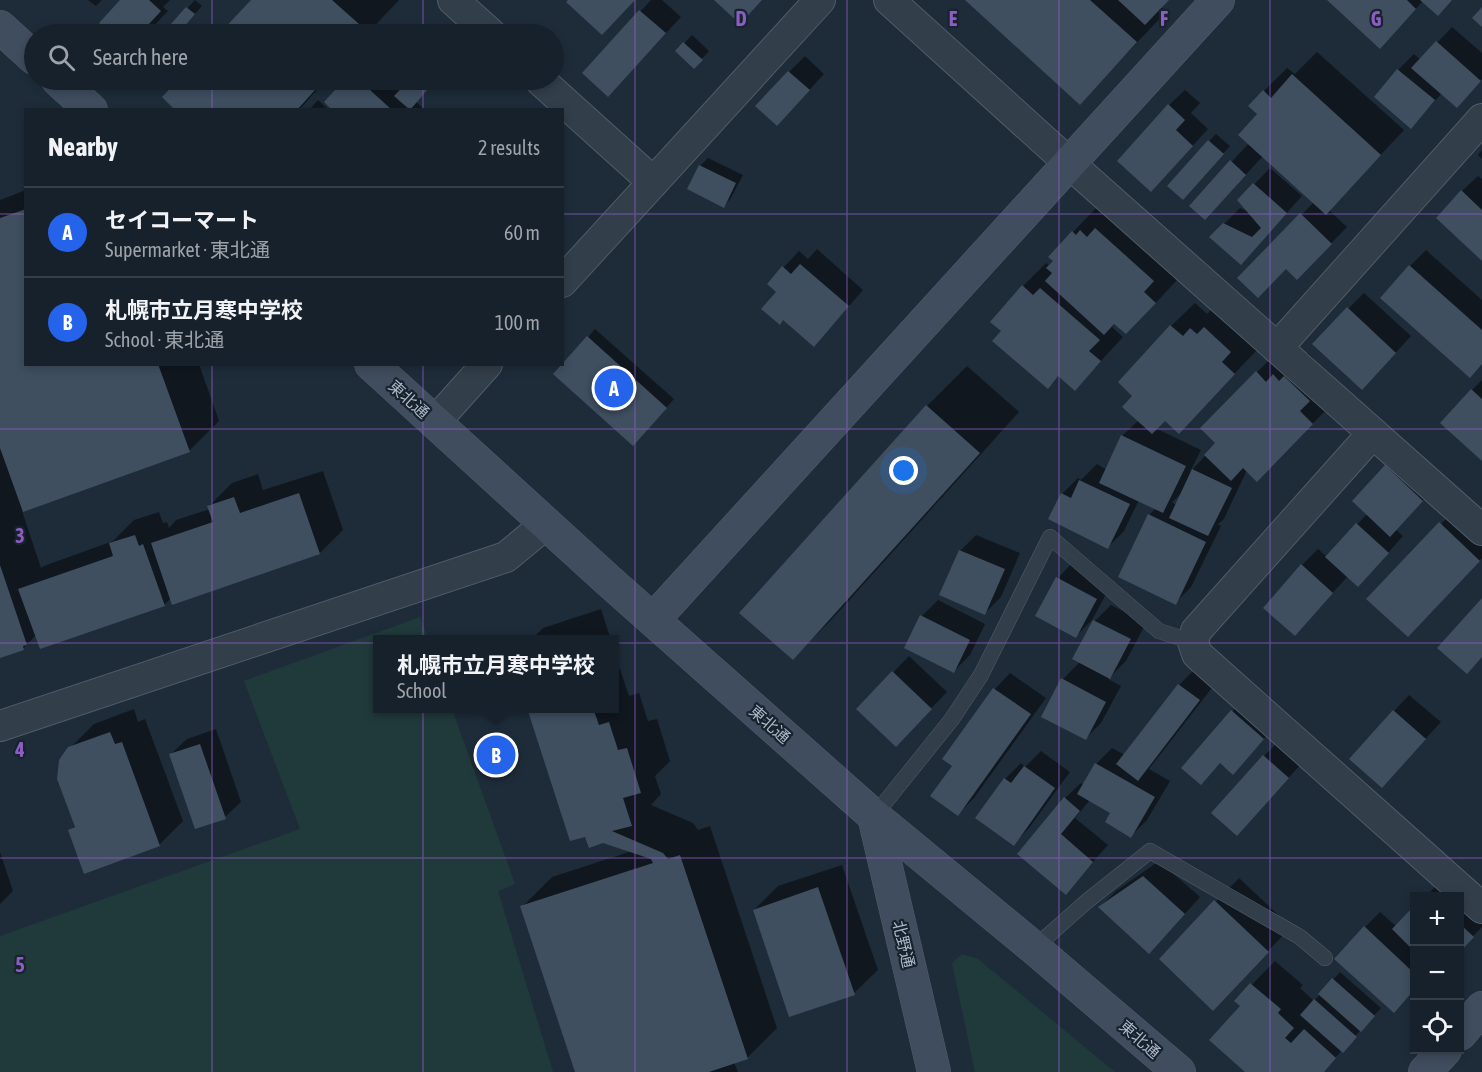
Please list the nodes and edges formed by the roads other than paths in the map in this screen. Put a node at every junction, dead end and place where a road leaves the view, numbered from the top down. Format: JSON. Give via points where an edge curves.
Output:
{"nodes":[{"id":1,"x":453,"y":0,"type":"edge"},
{"id":2,"x":819,"y":0,"type":"edge"},
{"id":3,"x":889,"y":0,"type":"edge"},
{"id":4,"x":1218,"y":0,"type":"edge"},
{"id":5,"x":480,"y":24,"type":"edge"},
{"id":6,"x":0,"y":27,"type":"edge"},
{"id":7,"x":24,"y":49,"type":"edge"},
{"id":8,"x":69,"y":90,"type":"edge"},
{"id":9,"x":551,"y":90,"type":"edge"},
{"id":10,"x":89,"y":108,"type":"edge"},
{"id":11,"x":1482,"y":119,"type":"edge"},
{"id":12,"x":1069,"y":164,"type":"junction"},
{"id":13,"x":653,"y":182,"type":"junction"},
{"id":14,"x":564,"y":280,"type":"edge"},
{"id":15,"x":1277,"y":348,"type":"junction"},
{"id":16,"x":373,"y":366,"type":"edge"},
{"id":17,"x":485,"y":366,"type":"edge"},
{"id":18,"x":435,"y":422,"type":"junction"},
{"id":19,"x":1373,"y":433,"type":"junction"},
{"id":20,"x":546,"y":524,"type":"junction"},
{"id":21,"x":1481,"y":528,"type":"edge"},
{"id":22,"x":653,"y":620,"type":"junction"},
{"id":23,"x":1193,"y":642,"type":"junction"},
{"id":24,"x":0,"y":726,"type":"edge"},
{"id":25,"x":874,"y":816,"type":"junction"},
{"id":26,"x":1482,"y":908,"type":"edge"},
{"id":27,"x":1034,"y":948,"type":"junction"},
{"id":28,"x":1325,"y":958,"type":"dead end"},
{"id":29,"x":1482,"y":1008,"type":"edge"},
{"id":30,"x":1464,"y":1029,"type":"edge"},
{"id":31,"x":1441,"y":1054,"type":"edge"},
{"id":32,"x":934,"y":1072,"type":"edge"},
{"id":33,"x":1179,"y":1072,"type":"edge"},
{"id":34,"x":1425,"y":1072,"type":"edge"}],
"edges":[{"from":1,"to":5,"type":"street"},
{"from":2,"to":13,"type":"street"},
{"from":3,"to":12,"type":"street"},
{"from":4,"to":12,"type":"street"},
{"from":6,"to":7,"type":"street"},
{"from":8,"to":10,"type":"street"},
{"from":9,"to":13,"type":"street"},
{"from":11,"to":15,"type":"street"},
{"from":12,"to":15,"type":"street"},
{"from":12,"to":22,"type":"street"},
{"from":13,"to":14,"type":"street"},
{"from":15,"to":19,"type":"street"},
{"from":16,"to":18,"type":"street","name":"東北通"},
{"from":17,"to":18,"type":"street"},
{"from":18,"to":20,"type":"street","name":"東北通"},
{"from":19,"to":21,"type":"street"},
{"from":19,"to":23,"type":"street","via":[[1196,631]]},
{"from":20,"to":22,"type":"street","name":"東北通"},
{"from":20,"to":24,"type":"street","via":[[506,557]]},
{"from":22,"to":25,"type":"street","name":"東北通"},
{"from":23,"to":25,"type":"lane","via":[[1159,631],[1050,537],[981,675],[952,719]]},
{"from":23,"to":26,"type":"street","via":[[1197,654]]},
{"from":25,"to":27,"type":"street","name":"東北通"},
{"from":25,"to":32,"type":"street","name":"北野通"},
{"from":27,"to":28,"type":"lane","via":[[1150,851],[1300,937]]},
{"from":27,"to":33,"type":"street","name":"東北通"},
{"from":29,"to":30,"type":"street"},
{"from":31,"to":34,"type":"street"}]}
